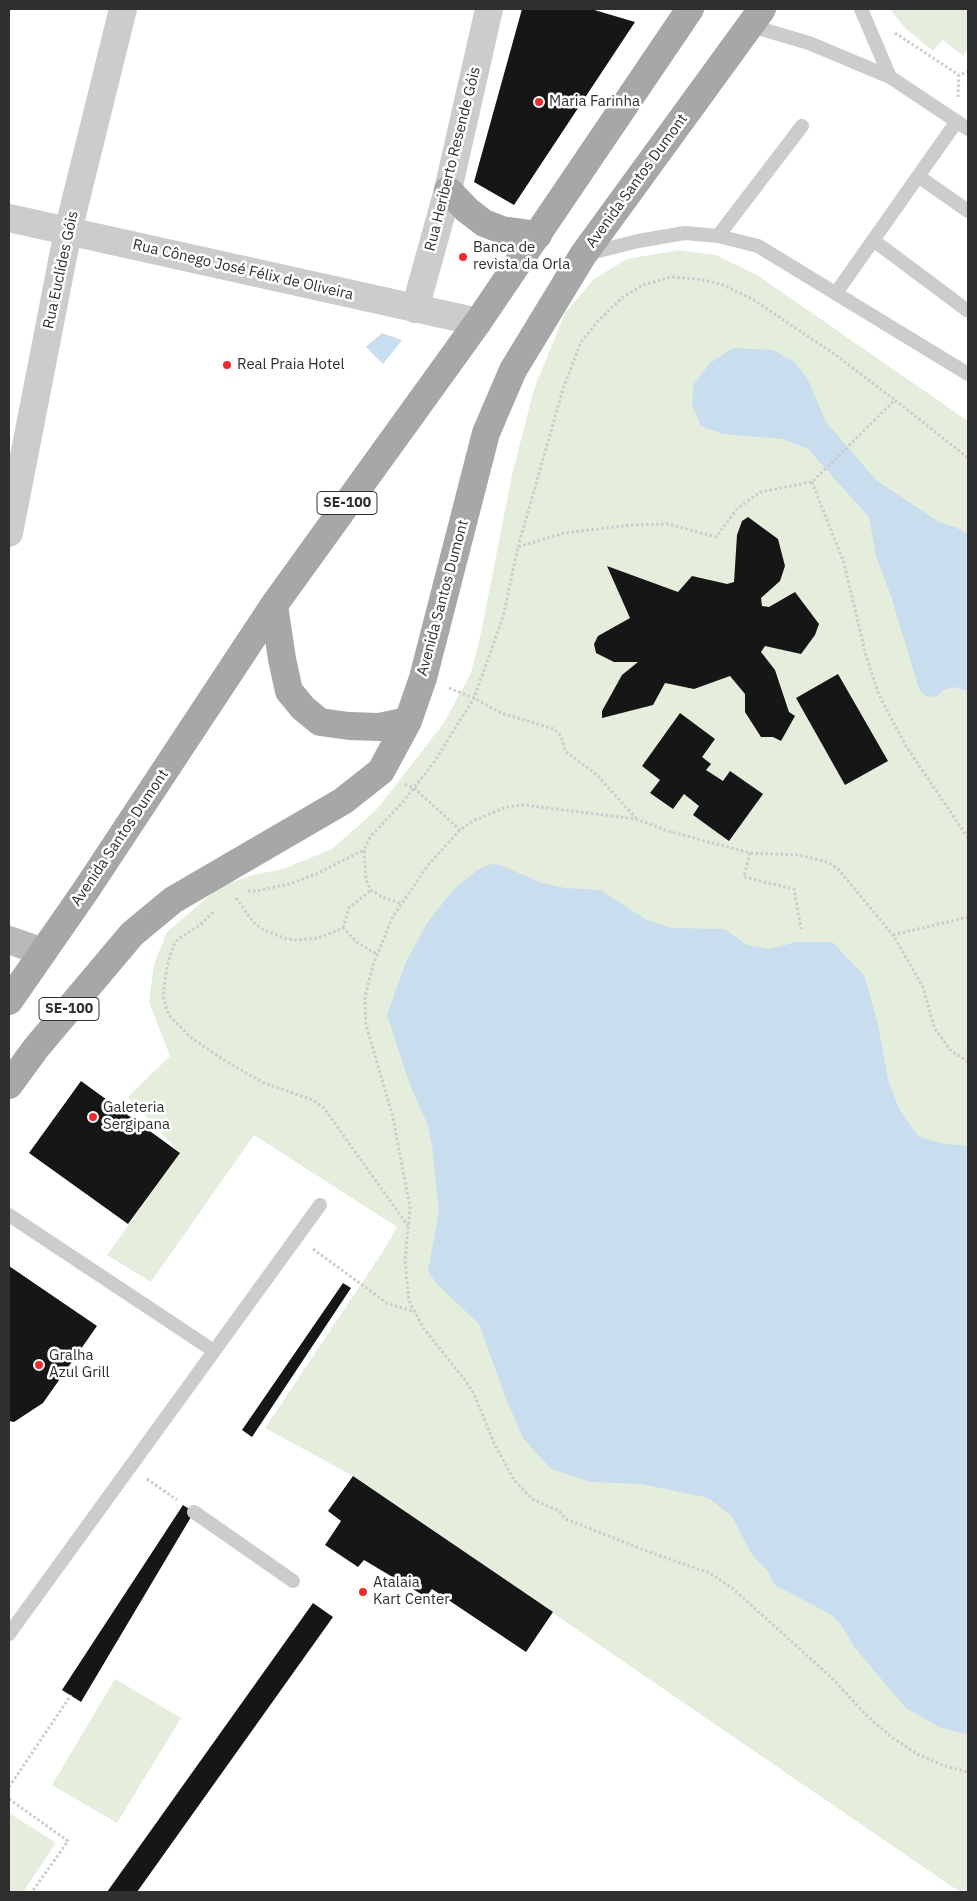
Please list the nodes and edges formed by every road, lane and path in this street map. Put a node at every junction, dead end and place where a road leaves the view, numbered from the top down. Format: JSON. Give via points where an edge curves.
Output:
{"nodes":[{"id":1,"x":123,"y":9,"type":"edge"},
{"id":2,"x":490,"y":9,"type":"edge"},
{"id":3,"x":690,"y":9,"type":"edge"},
{"id":4,"x":861,"y":9,"type":"edge"},
{"id":5,"x":757,"y":17,"type":"edge"},
{"id":6,"x":889,"y":25,"type":"dead end"},
{"id":7,"x":968,"y":72,"type":"edge"},
{"id":8,"x":959,"y":75,"type":"junction"},
{"id":9,"x":890,"y":76,"type":"junction"},
{"id":10,"x":962,"y":125,"type":"edge"},
{"id":11,"x":802,"y":126,"type":"dead end"},
{"id":12,"x":918,"y":176,"type":"junction"},
{"id":13,"x":448,"y":190,"type":"junction"},
{"id":14,"x":968,"y":211,"type":"edge"},
{"id":15,"x":9,"y":218,"type":"edge"},
{"id":16,"x":68,"y":231,"type":"junction"},
{"id":17,"x":538,"y":235,"type":"junction"},
{"id":18,"x":718,"y":236,"type":"junction"},
{"id":19,"x":873,"y":240,"type":"junction"},
{"id":20,"x":583,"y":255,"type":"junction"},
{"id":21,"x":836,"y":293,"type":"junction"},
{"id":22,"x":415,"y":309,"type":"junction"},
{"id":23,"x":968,"y":311,"type":"edge"},
{"id":24,"x":478,"y":322,"type":"junction"},
{"id":25,"x":968,"y":374,"type":"edge"},
{"id":26,"x":895,"y":400,"type":"junction"},
{"id":27,"x":968,"y":458,"type":"edge"},
{"id":28,"x":812,"y":482,"type":"junction"},
{"id":29,"x":9,"y":533,"type":"edge"},
{"id":30,"x":518,"y":548,"type":"junction"},
{"id":31,"x":274,"y":605,"type":"junction"},
{"id":32,"x":423,"y":678,"type":"junction"},
{"id":33,"x":474,"y":698,"type":"junction"},
{"id":34,"x":408,"y":721,"type":"junction"},
{"id":35,"x":381,"y":771,"type":"junction"},
{"id":36,"x":414,"y":788,"type":"junction"},
{"id":37,"x":636,"y":819,"type":"junction"},
{"id":38,"x":460,"y":830,"type":"junction"},
{"id":39,"x":968,"y":838,"type":"edge"},
{"id":40,"x":364,"y":850,"type":"junction"},
{"id":41,"x":750,"y":853,"type":"junction"},
{"id":42,"x":371,"y":890,"type":"junction"},
{"id":43,"x":400,"y":903,"type":"junction"},
{"id":44,"x":220,"y":906,"type":"dead end"},
{"id":45,"x":968,"y":917,"type":"edge"},
{"id":46,"x":343,"y":928,"type":"junction"},
{"id":47,"x":801,"y":929,"type":"dead end"},
{"id":48,"x":893,"y":935,"type":"junction"},
{"id":49,"x":9,"y":940,"type":"edge"},
{"id":50,"x":43,"y":952,"type":"junction"},
{"id":51,"x":377,"y":954,"type":"junction"},
{"id":52,"x":9,"y":1000,"type":"edge"},
{"id":53,"x":968,"y":1062,"type":"edge"},
{"id":54,"x":9,"y":1085,"type":"edge"},
{"id":55,"x":320,"y":1205,"type":"dead end"},
{"id":56,"x":9,"y":1216,"type":"edge"},
{"id":57,"x":408,"y":1226,"type":"junction"},
{"id":58,"x":296,"y":1237,"type":"junction"},
{"id":59,"x":415,"y":1312,"type":"junction"},
{"id":60,"x":214,"y":1351,"type":"junction"},
{"id":61,"x":130,"y":1467,"type":"junction"},
{"id":62,"x":194,"y":1512,"type":"joint"},
{"id":63,"x":293,"y":1581,"type":"dead end"},
{"id":64,"x":9,"y":1634,"type":"edge"},
{"id":65,"x":71,"y":1695,"type":"dead end"},
{"id":66,"x":968,"y":1772,"type":"edge"},
{"id":67,"x":9,"y":1787,"type":"edge"},
{"id":68,"x":9,"y":1799,"type":"edge"},
{"id":69,"x":32,"y":1892,"type":"edge"}],
"edges":[{"from":1,"to":16,"type":"street","name":"Rua Euclídes Góis"},
{"from":2,"to":13,"type":"street","name":"Rua Heriberto Resende Góis"},
{"from":3,"to":17,"type":"main road","name":"Avenida Santos Dumont","number":"SE-100"},
{"from":4,"to":9,"type":"lane"},
{"from":5,"to":9,"type":"lane","via":[[809,43]]},
{"from":5,"to":20,"type":"main road","name":"Avenida Santos Dumont","number":"SE-100"},
{"from":6,"to":8,"type":"path","via":[[895,33]]},
{"from":7,"to":8,"type":"path"},
{"from":8,"to":10,"type":"path"},
{"from":9,"to":10,"type":"lane"},
{"from":10,"to":12,"type":"lane"},
{"from":11,"to":18,"type":"lane"},
{"from":12,"to":14,"type":"lane"},
{"from":12,"to":19,"type":"lane"},
{"from":13,"to":17,"type":"main road","via":[[484,223],[502,230]]},
{"from":13,"to":22,"type":"street","name":"Rua Heriberto Resende Góis"},
{"from":15,"to":16,"type":"street","name":"Rua Cônego José Félix de Oliveira"},
{"from":16,"to":22,"type":"street","name":"Rua Cônego José Félix de Oliveira"},
{"from":16,"to":29,"type":"street","name":"Rua Euclídes Góis"},
{"from":17,"to":24,"type":"main road","name":"Avenida Santos Dumont","number":"SE-100"},
{"from":18,"to":20,"type":"lane","via":[[685,233]]},
{"from":18,"to":21,"type":"lane","via":[[758,246]]},
{"from":19,"to":21,"type":"lane"},
{"from":19,"to":23,"type":"lane"},
{"from":20,"to":32,"type":"main road","name":"Avenida Santos Dumont","number":"SE-100","via":[[513,370],[486,433]]},
{"from":21,"to":25,"type":"lane"},
{"from":22,"to":24,"type":"street","name":"Rua Cônego José Félix de Oliveira"},
{"from":24,"to":31,"type":"main road","name":"Avenida Santos Dumont","number":"SE-100"},
{"from":26,"to":27,"type":"path"},
{"from":26,"to":28,"type":"path"},
{"from":26,"to":30,"type":"path","via":[[833,352],[721,284],[671,277],[643,285],[623,296],[582,342],[563,389]]},
{"from":28,"to":30,"type":"path","via":[[760,492],[737,509],[716,537],[669,524],[631,525],[564,534]]},
{"from":28,"to":39,"type":"path","via":[[844,563],[878,695],[906,746]]},
{"from":30,"to":33,"type":"path","via":[[503,617]]},
{"from":31,"to":34,"type":"main road","via":[[289,691],[303,708],[320,722],[349,726],[379,727]]},
{"from":31,"to":50,"type":"main road","name":"Avenida Santos Dumont","number":"SE-100"},
{"from":32,"to":33,"type":"path"},
{"from":32,"to":34,"type":"main road","name":"Avenida Santos Dumont","number":"SE-100"},
{"from":33,"to":36,"type":"path"},
{"from":33,"to":37,"type":"path","via":[[501,713],[554,729],[561,736],[565,751],[597,775]]},
{"from":34,"to":35,"type":"main road","name":"Avenida Santos Dumont","number":"SE-100"},
{"from":35,"to":36,"type":"path"},
{"from":35,"to":54,"type":"main road","name":"Avenida Santos Dumont","number":"SE-100","via":[[343,801],[173,900],[132,934]]},
{"from":36,"to":38,"type":"path"},
{"from":36,"to":40,"type":"path","via":[[370,837]]},
{"from":37,"to":38,"type":"path","via":[[524,805],[488,814]]},
{"from":37,"to":41,"type":"path"},
{"from":38,"to":43,"type":"path"},
{"from":40,"to":42,"type":"path","via":[[366,880]]},
{"from":40,"to":46,"type":"path","via":[[314,875],[257,892],[246,892],[234,899],[262,929],[284,938],[318,938]]},
{"from":41,"to":47,"type":"path","via":[[744,877],[794,889]]},
{"from":41,"to":48,"type":"path","via":[[799,855],[828,862],[838,869]]},
{"from":42,"to":43,"type":"path"},
{"from":42,"to":46,"type":"path","via":[[349,908]]},
{"from":43,"to":51,"type":"path"},
{"from":44,"to":57,"type":"path","via":[[173,946],[163,997],[169,1014],[190,1037],[227,1062],[264,1082],[313,1100],[324,1108]]},
{"from":45,"to":48,"type":"path"},
{"from":46,"to":51,"type":"path","via":[[358,943]]},
{"from":48,"to":53,"type":"path","via":[[923,988],[934,1027],[950,1050]]},
{"from":49,"to":50,"type":"street"},
{"from":50,"to":52,"type":"main road","name":"Avenida Santos Dumont","number":"SE-100"},
{"from":51,"to":57,"type":"path","via":[[365,997],[366,1025],[400,1149],[410,1208]]},
{"from":55,"to":58,"type":"lane"},
{"from":56,"to":60,"type":"lane"},
{"from":57,"to":59,"type":"path","via":[[406,1285]]},
{"from":58,"to":59,"type":"path","via":[[387,1302]]},
{"from":58,"to":60,"type":"lane"},
{"from":59,"to":66,"type":"path","via":[[424,1329],[465,1380],[514,1480],[532,1499],[576,1523],[710,1573],[732,1588],[830,1676],[893,1738],[919,1755]]},
{"from":60,"to":61,"type":"lane"},
{"from":61,"to":62,"type":"path"},
{"from":61,"to":64,"type":"lane"},
{"from":62,"to":63,"type":"lane"},
{"from":65,"to":67,"type":"path"},
{"from":68,"to":69,"type":"path","via":[[68,1840]]}]}
